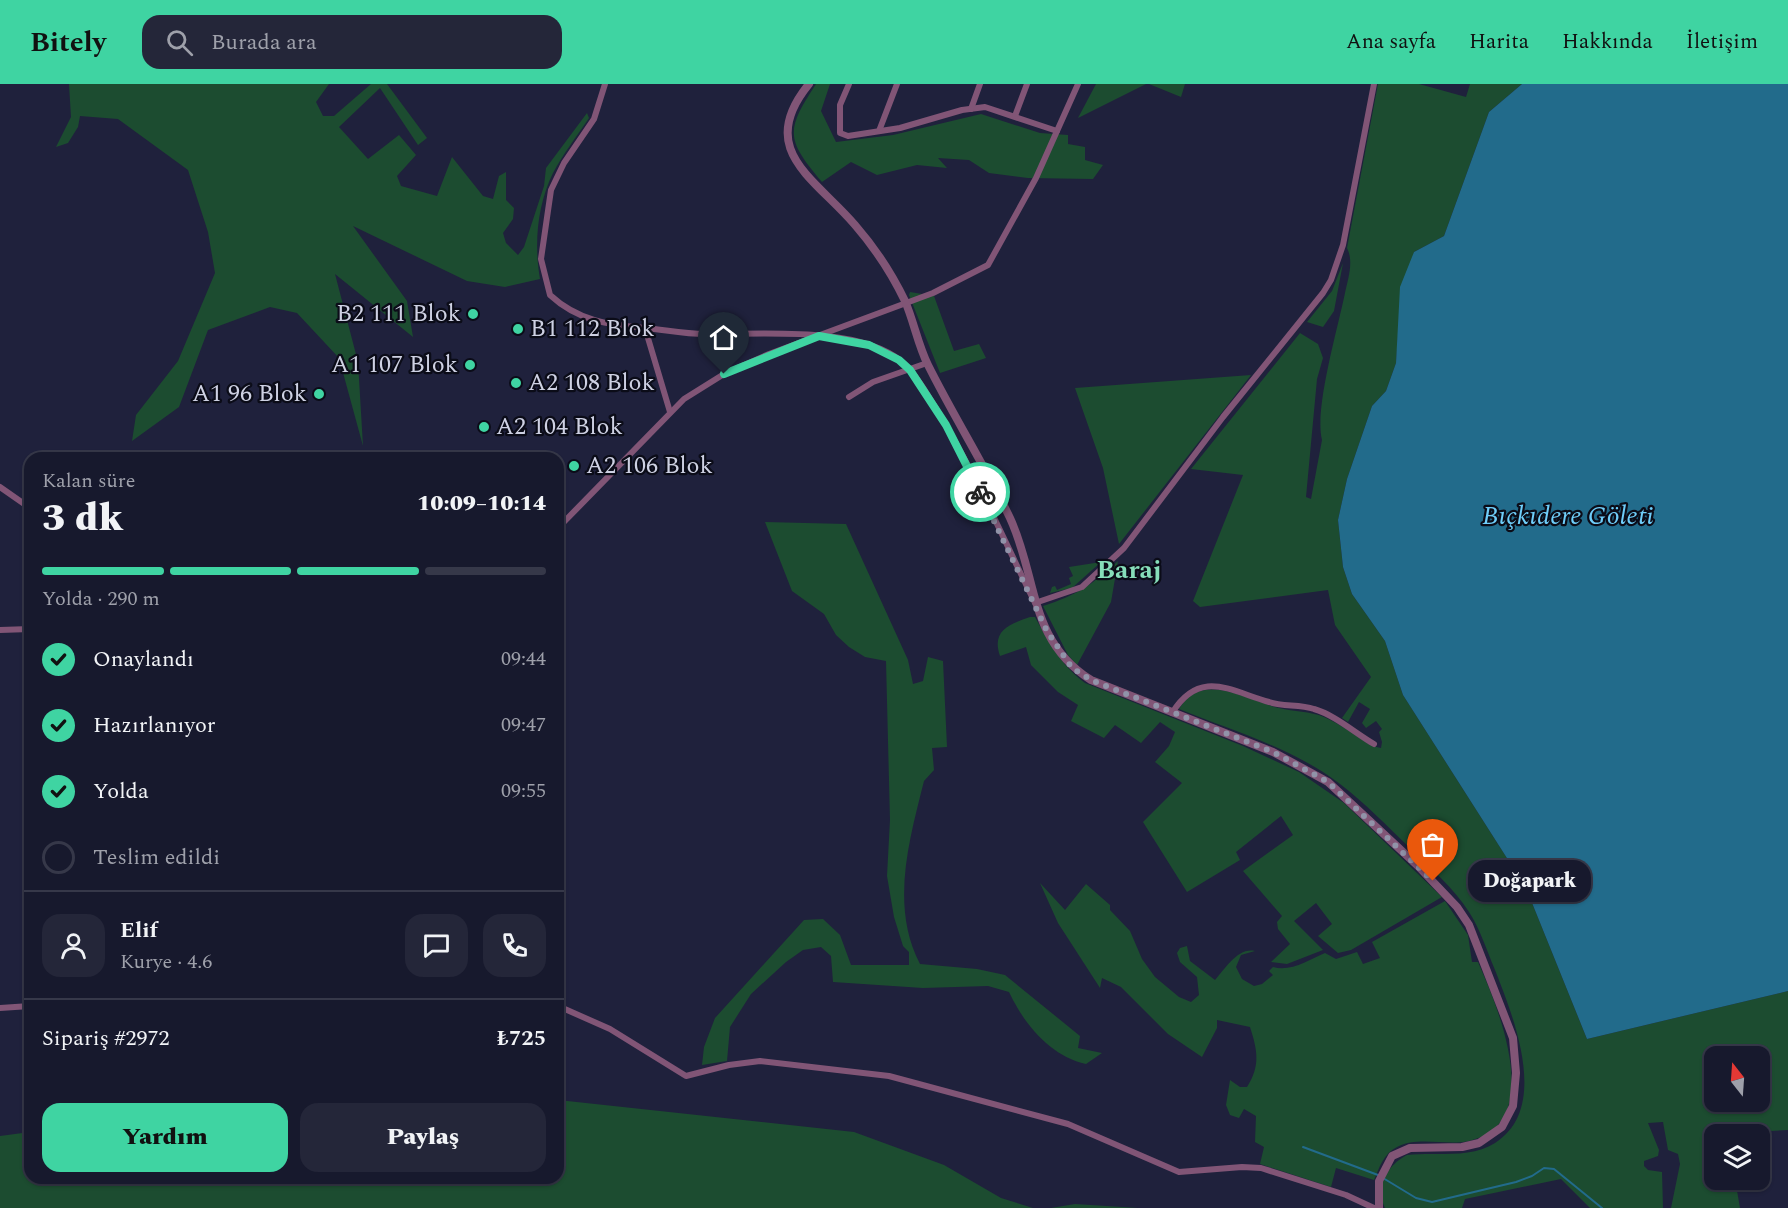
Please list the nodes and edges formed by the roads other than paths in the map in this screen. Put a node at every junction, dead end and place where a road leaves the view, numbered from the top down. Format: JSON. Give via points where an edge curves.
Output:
{"nodes":[{"id":1,"x":605,"y":84,"type":"edge"},
{"id":2,"x":809,"y":84,"type":"edge"},
{"id":3,"x":849,"y":84,"type":"edge"},
{"id":4,"x":897,"y":84,"type":"edge"},
{"id":5,"x":980,"y":84,"type":"edge"},
{"id":6,"x":1027,"y":84,"type":"edge"},
{"id":7,"x":1078,"y":84,"type":"edge"},
{"id":8,"x":1374,"y":84,"type":"edge"},
{"id":9,"x":971,"y":109,"type":"junction"},
{"id":10,"x":1015,"y":116,"type":"junction"},
{"id":11,"x":879,"y":131,"type":"junction"},
{"id":12,"x":1057,"y":131,"type":"junction"},
{"id":13,"x":905,"y":302,"type":"junction"},
{"id":14,"x":645,"y":328,"type":"junction"},
{"id":15,"x":819,"y":336,"type":"junction"},
{"id":16,"x":927,"y":363,"type":"junction"},
{"id":17,"x":910,"y":370,"type":"junction"},
{"id":18,"x":849,"y":397,"type":"dead end"},
{"id":19,"x":670,"y":412,"type":"junction"},
{"id":20,"x":0,"y":487,"type":"edge"},
{"id":21,"x":24,"y":504,"type":"edge"},
{"id":22,"x":564,"y":522,"type":"edge"},
{"id":23,"x":1035,"y":603,"type":"junction"},
{"id":24,"x":24,"y":629,"type":"edge"},
{"id":25,"x":0,"y":630,"type":"edge"},
{"id":26,"x":1172,"y":713,"type":"junction"},
{"id":27,"x":1374,"y":744,"type":"dead end"},
{"id":28,"x":24,"y":1006,"type":"edge"},
{"id":29,"x":0,"y":1008,"type":"edge"},
{"id":30,"x":564,"y":1009,"type":"edge"},
{"id":31,"x":1374,"y":1208,"type":"edge"},
{"id":32,"x":1379,"y":1208,"type":"edge"}],
"edges":[{"from":1,"to":14,"type":"street","via":[[594,119],[551,190],[541,259],[550,295],[560,304],[599,323]]},
{"from":2,"to":13,"type":"street","via":[[790,111],[786,133],[789,152],[866,238]]},
{"from":3,"to":11,"type":"street","via":[[840,105],[840,133],[849,136]]},
{"from":4,"to":11,"type":"street"},
{"from":5,"to":9,"type":"street"},
{"from":6,"to":10,"type":"street"},
{"from":7,"to":12,"type":"street"},
{"from":8,"to":23,"type":"street","via":[[1346,233],[1331,280],[1124,548],[1082,587]]},
{"from":9,"to":10,"type":"street","via":[[985,107]]},
{"from":9,"to":11,"type":"street"},
{"from":10,"to":12,"type":"street"},
{"from":12,"to":13,"type":"street","via":[[988,265],[933,293]]},
{"from":13,"to":15,"type":"street"},
{"from":13,"to":16,"type":"street"},
{"from":14,"to":15,"type":"street","via":[[703,334]]},
{"from":14,"to":19,"type":"street"},
{"from":15,"to":17,"type":"street","via":[[869,345]]},
{"from":15,"to":19,"type":"street","via":[[724,374]]},
{"from":16,"to":17,"type":"street"},
{"from":16,"to":23,"type":"street","via":[[1011,520]]},
{"from":17,"to":18,"type":"street","via":[[873,382]]},
{"from":17,"to":23,"type":"street","via":[[963,455]]},
{"from":19,"to":22,"type":"street"},
{"from":20,"to":21,"type":"street"},
{"from":23,"to":26,"type":"street","via":[[1047,631],[1072,668],[1091,680]]},
{"from":24,"to":25,"type":"street"},
{"from":26,"to":27,"type":"street","via":[[1188,692],[1209,686],[1224,687],[1272,704],[1317,709]]},
{"from":26,"to":32,"type":"street","via":[[1273,752],[1328,782],[1441,889],[1473,933],[1514,1038],[1513,1106],[1502,1127],[1479,1143],[1397,1152],[1378,1181]]},
{"from":28,"to":29,"type":"street"},
{"from":30,"to":31,"type":"street","via":[[610,1029],[686,1076],[760,1061],[889,1076],[1068,1124],[1179,1172],[1261,1168]]}]}
